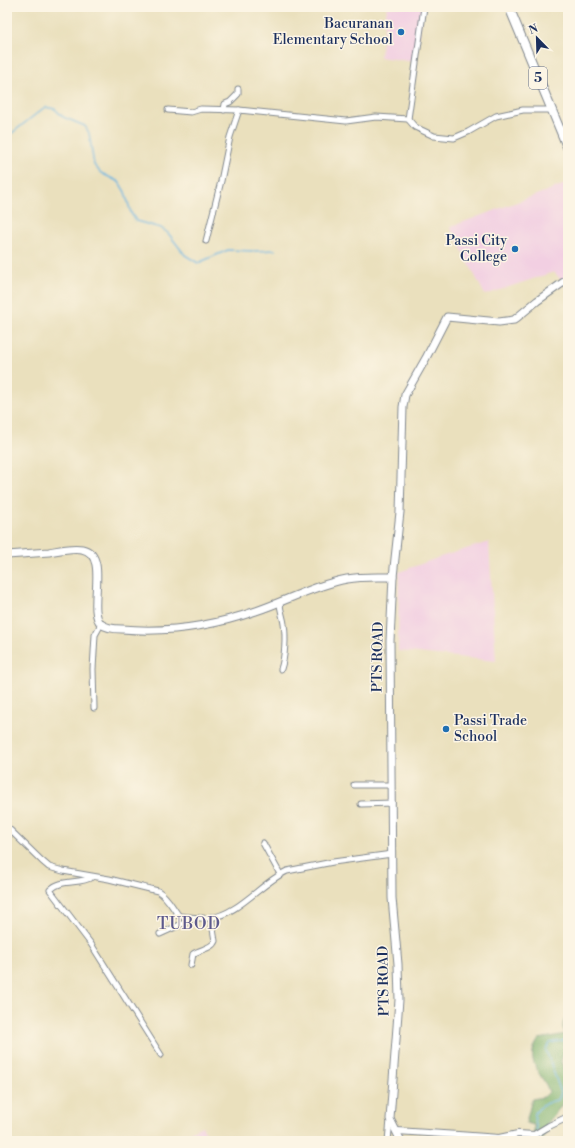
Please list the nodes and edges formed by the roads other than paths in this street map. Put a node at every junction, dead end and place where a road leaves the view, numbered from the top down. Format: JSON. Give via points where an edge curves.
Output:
{"nodes":[{"id":1,"x":424,"y":7,"type":"edge"},
{"id":2,"x":509,"y":7,"type":"edge"},
{"id":3,"x":238,"y":90,"type":"dead end"},
{"id":4,"x":168,"y":110,"type":"dead end"},
{"id":5,"x":224,"y":110,"type":"junction"},
{"id":6,"x":239,"y":110,"type":"junction"},
{"id":7,"x":551,"y":110,"type":"junction"},
{"id":8,"x":408,"y":119,"type":"junction"},
{"id":9,"x":568,"y":148,"type":"edge"},
{"id":10,"x":206,"y":241,"type":"dead end"},
{"id":11,"x":568,"y":279,"type":"edge"},
{"id":12,"x":7,"y":555,"type":"edge"},
{"id":13,"x":392,"y":577,"type":"junction"},
{"id":14,"x":280,"y":602,"type":"junction"},
{"id":15,"x":101,"y":624,"type":"junction"},
{"id":16,"x":280,"y":669,"type":"dead end"},
{"id":17,"x":94,"y":708,"type":"dead end"},
{"id":18,"x":354,"y":785,"type":"dead end"},
{"id":19,"x":391,"y":785,"type":"junction"},
{"id":20,"x":392,"y":803,"type":"junction"},
{"id":21,"x":361,"y":804,"type":"dead end"},
{"id":22,"x":7,"y":826,"type":"edge"},
{"id":23,"x":263,"y":843,"type":"dead end"},
{"id":24,"x":392,"y":854,"type":"junction"},
{"id":25,"x":280,"y":874,"type":"junction"},
{"id":26,"x":92,"y":877,"type":"junction"},
{"id":27,"x":195,"y":918,"type":"junction"},
{"id":28,"x":211,"y":918,"type":"junction"},
{"id":29,"x":160,"y":934,"type":"dead end"},
{"id":30,"x":191,"y":965,"type":"dead end"},
{"id":31,"x":161,"y":1055,"type":"dead end"},
{"id":32,"x":568,"y":1117,"type":"edge"},
{"id":33,"x":390,"y":1119,"type":"junction"},
{"id":34,"x":397,"y":1131,"type":"junction"},
{"id":35,"x":388,"y":1141,"type":"edge"},
{"id":36,"x":401,"y":1141,"type":"edge"}],
"edges":[{"from":1,"to":8,"type":"street"},
{"from":2,"to":7,"type":"highway","number":"5"},
{"from":3,"to":5,"type":"street","via":[[238,94],[225,104]]},
{"from":4,"to":5,"type":"street"},
{"from":5,"to":6,"type":"street"},
{"from":6,"to":8,"type":"street","via":[[346,121],[376,117]]},
{"from":6,"to":10,"type":"street","via":[[230,137],[222,181]]},
{"from":7,"to":8,"type":"street","via":[[523,110],[496,116],[454,138],[434,136],[415,127]]},
{"from":7,"to":9,"type":"highway","number":"5"},
{"from":11,"to":13,"type":"main road","name":"PTS ROAD","via":[[514,320],[499,322],[447,317],[405,395],[400,512]]},
{"from":12,"to":15,"type":"main road","via":[[71,549],[82,549],[89,553],[95,562],[96,612]]},
{"from":13,"to":14,"type":"main road","via":[[347,579]]},
{"from":13,"to":19,"type":"main road","name":"PTS ROAD"},
{"from":14,"to":15,"type":"main road","via":[[229,620],[180,629],[123,629]]},
{"from":14,"to":16,"type":"street","via":[[284,624],[284,655]]},
{"from":15,"to":17,"type":"street","via":[[95,635]]},
{"from":18,"to":19,"type":"street"},
{"from":19,"to":20,"type":"main road","name":"PTS ROAD"},
{"from":20,"to":21,"type":"street"},
{"from":20,"to":24,"type":"main road","name":"PTS ROAD"},
{"from":22,"to":26,"type":"street","via":[[49,867]]},
{"from":23,"to":25,"type":"street"},
{"from":24,"to":25,"type":"street","via":[[302,867]]},
{"from":24,"to":33,"type":"main road","name":"PTS ROAD","via":[[392,898],[399,1000]]},
{"from":25,"to":28,"type":"street","via":[[233,908]]},
{"from":26,"to":27,"type":"street","via":[[158,891],[168,899],[179,916]]},
{"from":26,"to":31,"type":"street","via":[[83,881],[59,883],[50,890],[91,944]]},
{"from":27,"to":28,"type":"street"},
{"from":27,"to":29,"type":"street"},
{"from":28,"to":30,"type":"street","via":[[214,944],[198,950]]},
{"from":32,"to":34,"type":"street","via":[[534,1135],[518,1134],[499,1138]]},
{"from":33,"to":34,"type":"main road"},
{"from":33,"to":35,"type":"street"},
{"from":34,"to":36,"type":"main road"}]}
